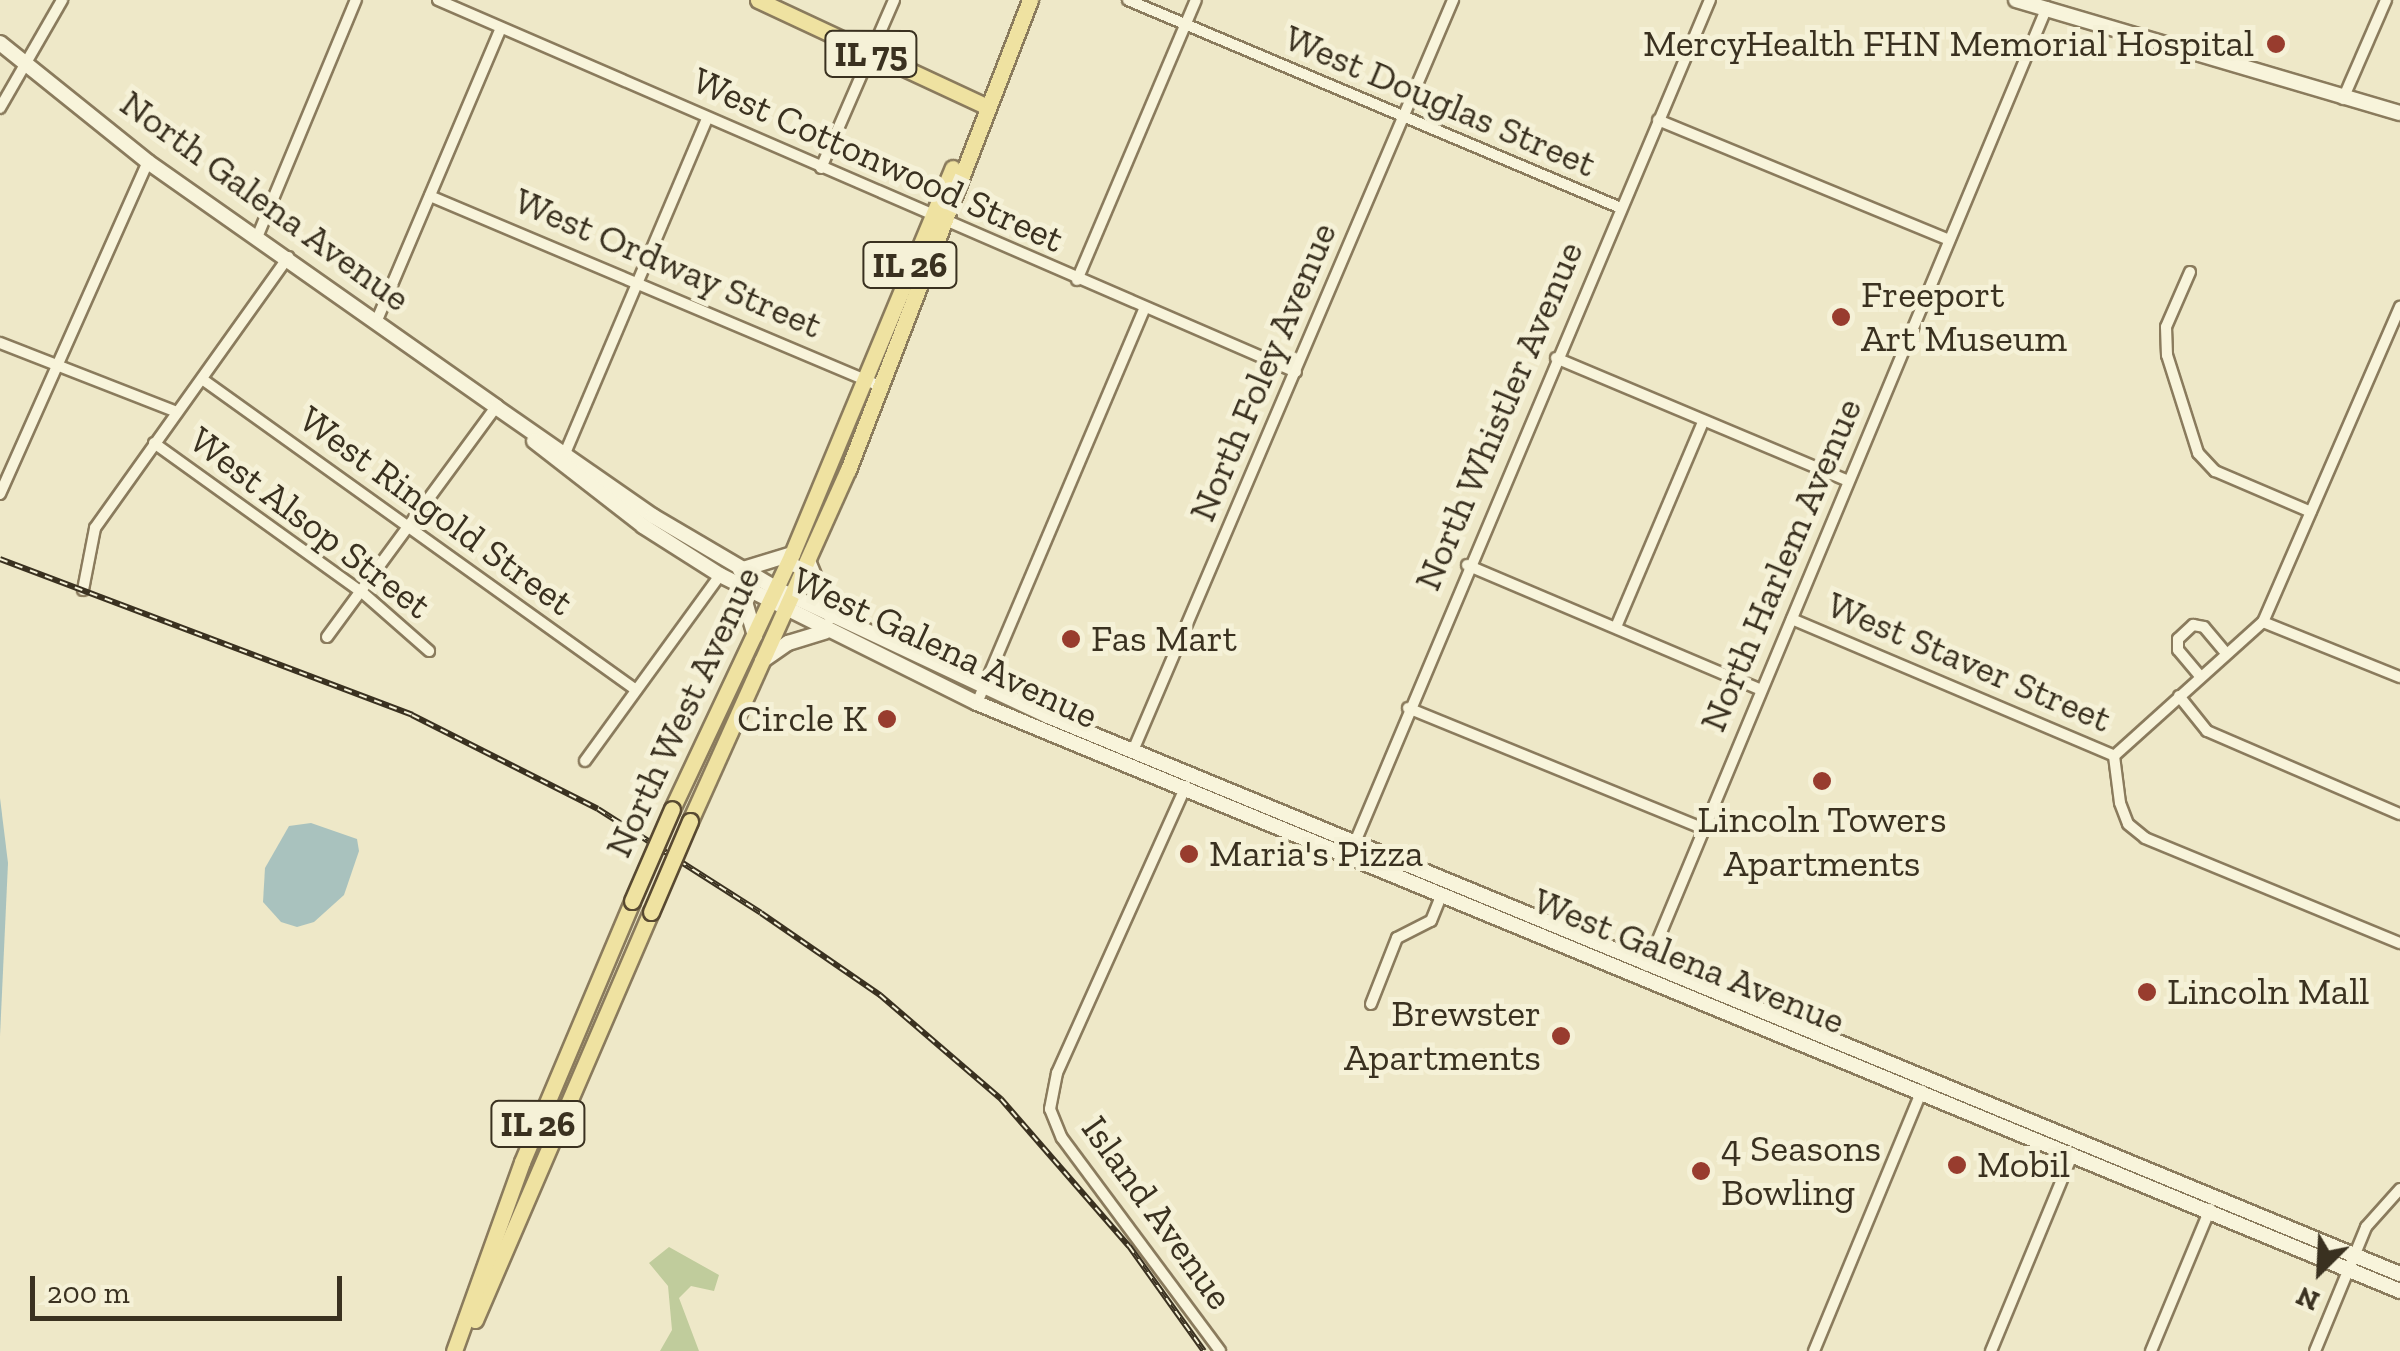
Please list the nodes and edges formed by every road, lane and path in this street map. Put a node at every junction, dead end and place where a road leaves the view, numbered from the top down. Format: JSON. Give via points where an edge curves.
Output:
{"nodes":[{"id":1,"x":62,"y":0,"type":"edge"},
{"id":2,"x":356,"y":0,"type":"edge"},
{"id":3,"x":438,"y":0,"type":"edge"},
{"id":4,"x":758,"y":0,"type":"edge"},
{"id":5,"x":894,"y":0,"type":"edge"},
{"id":6,"x":1030,"y":0,"type":"edge"},
{"id":7,"x":1128,"y":0,"type":"edge"},
{"id":8,"x":1196,"y":0,"type":"edge"},
{"id":9,"x":1453,"y":0,"type":"edge"},
{"id":10,"x":1710,"y":0,"type":"edge"},
{"id":11,"x":2016,"y":0,"type":"edge"},
{"id":12,"x":2386,"y":0,"type":"edge"},
{"id":13,"x":2047,"y":7,"type":"junction"},
{"id":14,"x":1185,"y":26,"type":"junction"},
{"id":15,"x":501,"y":28,"type":"junction"},
{"id":16,"x":0,"y":43,"type":"edge"},
{"id":17,"x":872,"y":54,"type":"junction"},
{"id":18,"x":22,"y":60,"type":"junction"},
{"id":19,"x":2343,"y":100,"type":"junction"},
{"id":20,"x":984,"y":106,"type":"junction"},
{"id":21,"x":0,"y":108,"type":"edge"},
{"id":22,"x":2400,"y":113,"type":"edge"},
{"id":23,"x":706,"y":118,"type":"junction"},
{"id":24,"x":1404,"y":120,"type":"junction"},
{"id":25,"x":1658,"y":120,"type":"junction"},
{"id":26,"x":148,"y":162,"type":"junction"},
{"id":27,"x":820,"y":168,"type":"junction"},
{"id":28,"x":430,"y":196,"type":"junction"},
{"id":29,"x":1620,"y":208,"type":"junction"},
{"id":30,"x":936,"y":218,"type":"junction"},
{"id":31,"x":258,"y":235,"type":"junction"},
{"id":32,"x":1948,"y":240,"type":"junction"},
{"id":33,"x":288,"y":257,"type":"junction"},
{"id":34,"x":2190,"y":272,"type":"dead end"},
{"id":35,"x":1077,"y":280,"type":"junction"},
{"id":36,"x":639,"y":283,"type":"junction"},
{"id":37,"x":2400,"y":307,"type":"edge"},
{"id":38,"x":1144,"y":309,"type":"junction"},
{"id":39,"x":378,"y":320,"type":"junction"},
{"id":40,"x":0,"y":342,"type":"edge"},
{"id":41,"x":1556,"y":358,"type":"junction"},
{"id":42,"x":60,"y":368,"type":"junction"},
{"id":43,"x":1296,"y":372,"type":"junction"},
{"id":44,"x":202,"y":379,"type":"junction"},
{"id":45,"x":865,"y":379,"type":"junction"},
{"id":46,"x":882,"y":387,"type":"junction"},
{"id":47,"x":496,"y":407,"type":"junction"},
{"id":48,"x":177,"y":412,"type":"junction"},
{"id":49,"x":1703,"y":422,"type":"junction"},
{"id":50,"x":154,"y":443,"type":"junction"},
{"id":51,"x":563,"y":458,"type":"junction"},
{"id":52,"x":1848,"y":481,"type":"junction"},
{"id":53,"x":4,"y":491,"type":"edge"},
{"id":54,"x":2311,"y":512,"type":"junction"},
{"id":55,"x":410,"y":530,"type":"junction"},
{"id":56,"x":800,"y":558,"type":"junction"},
{"id":57,"x":1468,"y":565,"type":"junction"},
{"id":58,"x":740,"y":570,"type":"junction"},
{"id":59,"x":720,"y":575,"type":"junction"},
{"id":60,"x":741,"y":587,"type":"junction"},
{"id":61,"x":83,"y":590,"type":"dead end"},
{"id":62,"x":363,"y":593,"type":"junction"},
{"id":63,"x":781,"y":600,"type":"junction"},
{"id":64,"x":831,"y":616,"type":"junction"},
{"id":65,"x":1792,"y":619,"type":"junction"},
{"id":66,"x":2264,"y":622,"type":"junction"},
{"id":67,"x":1616,"y":627,"type":"junction"},
{"id":68,"x":825,"y":632,"type":"junction"},
{"id":69,"x":755,"y":636,"type":"junction"},
{"id":70,"x":327,"y":637,"type":"dead end"},
{"id":71,"x":429,"y":651,"type":"dead end"},
{"id":72,"x":2227,"y":654,"type":"junction"},
{"id":73,"x":762,"y":662,"type":"junction"},
{"id":74,"x":2200,"y":676,"type":"junction"},
{"id":75,"x":2400,"y":678,"type":"edge"},
{"id":76,"x":636,"y":690,"type":"junction"},
{"id":77,"x":1762,"y":690,"type":"junction"},
{"id":78,"x":979,"y":696,"type":"junction"},
{"id":79,"x":2179,"y":696,"type":"junction"},
{"id":80,"x":1408,"y":708,"type":"junction"},
{"id":81,"x":2114,"y":756,"type":"junction"},
{"id":82,"x":1130,"y":759,"type":"junction"},
{"id":83,"x":585,"y":761,"type":"dead end"},
{"id":84,"x":1191,"y":776,"type":"junction"},
{"id":85,"x":1184,"y":791,"type":"junction"},
{"id":86,"x":2400,"y":814,"type":"edge"},
{"id":87,"x":1704,"y":829,"type":"junction"},
{"id":88,"x":1352,"y":851,"type":"junction"},
{"id":89,"x":1441,"y":896,"type":"junction"},
{"id":90,"x":2400,"y":943,"type":"edge"},
{"id":91,"x":1645,"y":973,"type":"junction"},
{"id":92,"x":1371,"y":1004,"type":"dead end"},
{"id":93,"x":1926,"y":1082,"type":"junction"},
{"id":94,"x":2077,"y":1145,"type":"junction"},
{"id":95,"x":2400,"y":1189,"type":"edge"},
{"id":96,"x":2213,"y":1202,"type":"junction"},
{"id":97,"x":2351,"y":1262,"type":"junction"},
{"id":98,"x":2400,"y":1274,"type":"edge"},
{"id":99,"x":2400,"y":1291,"type":"edge"},
{"id":100,"x":457,"y":1351,"type":"edge"},
{"id":101,"x":1220,"y":1351,"type":"edge"},
{"id":102,"x":1814,"y":1351,"type":"edge"},
{"id":103,"x":1991,"y":1351,"type":"edge"},
{"id":104,"x":2151,"y":1351,"type":"edge"},
{"id":105,"x":2315,"y":1351,"type":"edge"}],
"edges":[{"from":1,"to":18,"type":"street"},
{"from":2,"to":31,"type":"street"},
{"from":3,"to":15,"type":"street","name":"West Cottonwood Street"},
{"from":4,"to":17,"type":"main road","number":"IL 75"},
{"from":5,"to":17,"type":"street"},
{"from":6,"to":20,"type":"main road","name":"North West Avenue","number":"IL 26"},
{"from":7,"to":14,"type":"street","name":"West Douglas Street"},
{"from":8,"to":14,"type":"street"},
{"from":9,"to":24,"type":"street","name":"North Foley Avenue"},
{"from":10,"to":25,"type":"street","name":"North Whistler Avenue"},
{"from":11,"to":13,"type":"main road"},
{"from":12,"to":19,"type":"street"},
{"from":13,"to":19,"type":"main road"},
{"from":13,"to":32,"type":"street","name":"North Harlem Avenue"},
{"from":14,"to":24,"type":"street","name":"West Douglas Street"},
{"from":14,"to":35,"type":"street"},
{"from":15,"to":23,"type":"street","name":"West Cottonwood Street"},
{"from":15,"to":28,"type":"street"},
{"from":16,"to":18,"type":"main road","name":"North Galena Avenue"},
{"from":17,"to":20,"type":"main road","number":"IL 75"},
{"from":17,"to":27,"type":"street"},
{"from":18,"to":21,"type":"street"},
{"from":18,"to":26,"type":"main road","name":"North Galena Avenue"},
{"from":19,"to":22,"type":"main road"},
{"from":20,"to":30,"type":"main road","name":"North West Avenue","number":"IL 26"},
{"from":23,"to":27,"type":"street","name":"West Cottonwood Street"},
{"from":23,"to":36,"type":"street"},
{"from":24,"to":29,"type":"street","name":"West Douglas Street"},
{"from":24,"to":43,"type":"street","name":"North Foley Avenue"},
{"from":25,"to":29,"type":"street","name":"North Whistler Avenue"},
{"from":25,"to":32,"type":"street"},
{"from":26,"to":31,"type":"main road","name":"North Galena Avenue"},
{"from":26,"to":42,"type":"street"},
{"from":27,"to":30,"type":"street","name":"West Cottonwood Street"},
{"from":28,"to":36,"type":"street","name":"West Ordway Street"},
{"from":28,"to":39,"type":"street"},
{"from":29,"to":41,"type":"street","name":"North Whistler Avenue"},
{"from":30,"to":35,"type":"street","name":"West Cottonwood Street"},
{"from":30,"to":45,"type":"main road","name":"North West Avenue","number":"IL 26"},
{"from":30,"to":46,"type":"main road","name":"North West Avenue","number":"IL 26"},
{"from":31,"to":33,"type":"main road","name":"North Galena Avenue"},
{"from":32,"to":52,"type":"street","name":"North Harlem Avenue"},
{"from":33,"to":39,"type":"main road","name":"North Galena Avenue"},
{"from":33,"to":44,"type":"street"},
{"from":34,"to":54,"type":"street","via":[[2166,327],[2167,355],[2198,453],[2214,471]]},
{"from":35,"to":38,"type":"street","name":"West Cottonwood Street"},
{"from":36,"to":45,"type":"street","name":"West Ordway Street"},
{"from":36,"to":51,"type":"street"},
{"from":37,"to":54,"type":"street"},
{"from":38,"to":43,"type":"street","name":"West Cottonwood Street"},
{"from":38,"to":78,"type":"street"},
{"from":39,"to":47,"type":"main road","name":"North Galena Avenue"},
{"from":40,"to":42,"type":"street"},
{"from":41,"to":49,"type":"street"},
{"from":41,"to":57,"type":"street","name":"North Whistler Avenue"},
{"from":42,"to":48,"type":"street"},
{"from":42,"to":53,"type":"street"},
{"from":43,"to":82,"type":"street","name":"North Foley Avenue"},
{"from":44,"to":48,"type":"street"},
{"from":44,"to":55,"type":"street","name":"West Ringold Street"},
{"from":45,"to":46,"type":"street","name":"West Ordway Street"},
{"from":45,"to":56,"type":"main road","name":"North West Avenue","number":"IL 26"},
{"from":46,"to":56,"type":"main road","name":"North West Avenue","number":"IL 26"},
{"from":47,"to":51,"type":"main road","name":"West Galena Avenue"},
{"from":47,"to":55,"type":"street"},
{"from":48,"to":50,"type":"street"},
{"from":49,"to":52,"type":"street"},
{"from":49,"to":67,"type":"street"},
{"from":50,"to":61,"type":"street","via":[[95,528]]},
{"from":50,"to":62,"type":"street","name":"West Alsop Street"},
{"from":51,"to":58,"type":"main road","name":"West Galena Avenue"},
{"from":51,"to":59,"type":"main road","name":"West Galena Avenue"},
{"from":52,"to":65,"type":"street","name":"North Harlem Avenue"},
{"from":54,"to":66,"type":"street"},
{"from":55,"to":62,"type":"street"},
{"from":55,"to":76,"type":"street","name":"West Ringold Street"},
{"from":56,"to":58,"type":"main road"},
{"from":56,"to":63,"type":"main road","name":"North West Avenue","number":"IL 26"},
{"from":56,"to":64,"type":"main road"},
{"from":57,"to":67,"type":"street"},
{"from":57,"to":80,"type":"street","name":"North Whistler Avenue"},
{"from":58,"to":63,"type":"main road","name":"West Galena Avenue"},
{"from":59,"to":60,"type":"main road","name":"West Galena Avenue"},
{"from":59,"to":76,"type":"street"},
{"from":60,"to":63,"type":"main road","name":"West Galena Avenue"},
{"from":60,"to":69,"type":"main road"},
{"from":62,"to":70,"type":"street"},
{"from":62,"to":71,"type":"street","name":"West Alsop Street"},
{"from":63,"to":64,"type":"main road","name":"West Galena Avenue"},
{"from":63,"to":68,"type":"main road","name":"West Galena Avenue"},
{"from":63,"to":69,"type":"main road","name":"North West Avenue","number":"IL 26"},
{"from":63,"to":73,"type":"main road","name":"North West Avenue","number":"IL 26"},
{"from":64,"to":78,"type":"main road","name":"West Galena Avenue"},
{"from":65,"to":77,"type":"street","name":"North Harlem Avenue"},
{"from":65,"to":81,"type":"street","name":"West Staver Street"},
{"from":66,"to":72,"type":"street"},
{"from":66,"to":75,"type":"street"},
{"from":67,"to":77,"type":"street"},
{"from":68,"to":73,"type":"main road","via":[[788,642]]},
{"from":68,"to":78,"type":"main road","name":"West Galena Avenue"},
{"from":69,"to":100,"type":"main road","name":"North West Avenue","number":"IL 26","bridge":true,"via":[[672,809],[522,1162]]},
{"from":72,"to":74,"type":"street"},
{"from":72,"to":74,"type":"street","via":[[2204,626],[2193,625],[2178,638],[2178,650]]},
{"from":73,"to":100,"type":"main road","name":"North West Avenue","number":"IL 26","bridge":true},
{"from":74,"to":79,"type":"street"},
{"from":76,"to":83,"type":"street"},
{"from":77,"to":87,"type":"street","name":"North Harlem Avenue"},
{"from":78,"to":82,"type":"main road","name":"West Galena Avenue"},
{"from":79,"to":81,"type":"street"},
{"from":79,"to":86,"type":"street","via":[[2207,731]]},
{"from":80,"to":87,"type":"street"},
{"from":80,"to":88,"type":"street","name":"North Whistler Avenue"},
{"from":81,"to":90,"type":"street","name":"West Staver Street","via":[[2128,824],[2146,838]]},
{"from":82,"to":84,"type":"main road","name":"West Galena Avenue"},
{"from":82,"to":85,"type":"main road","name":"West Galena Avenue"},
{"from":84,"to":85,"type":"street"},
{"from":84,"to":88,"type":"main road","name":"West Galena Avenue"},
{"from":85,"to":88,"type":"main road","name":"West Galena Avenue"},
{"from":85,"to":101,"type":"street","name":"Island Avenue","via":[[1057,1073],[1050,1109],[1062,1138]]},
{"from":87,"to":91,"type":"street","name":"North Harlem Avenue"},
{"from":88,"to":89,"type":"main road","name":"West Galena Avenue"},
{"from":88,"to":91,"type":"main road","name":"West Galena Avenue"},
{"from":89,"to":91,"type":"main road","name":"West Galena Avenue"},
{"from":89,"to":92,"type":"street","via":[[1431,922],[1398,938]]},
{"from":91,"to":93,"type":"main road","name":"West Galena Avenue"},
{"from":93,"to":94,"type":"main road","name":"West Galena Avenue"},
{"from":93,"to":102,"type":"street"},
{"from":94,"to":96,"type":"main road","name":"West Galena Avenue"},
{"from":94,"to":103,"type":"street"},
{"from":95,"to":97,"type":"street","via":[[2375,1212]]},
{"from":96,"to":97,"type":"main road","name":"West Galena Avenue"},
{"from":96,"to":104,"type":"street"},
{"from":97,"to":98,"type":"main road","name":"West Galena Avenue"},
{"from":97,"to":99,"type":"main road","name":"West Galena Avenue"},
{"from":97,"to":105,"type":"street"}]}
